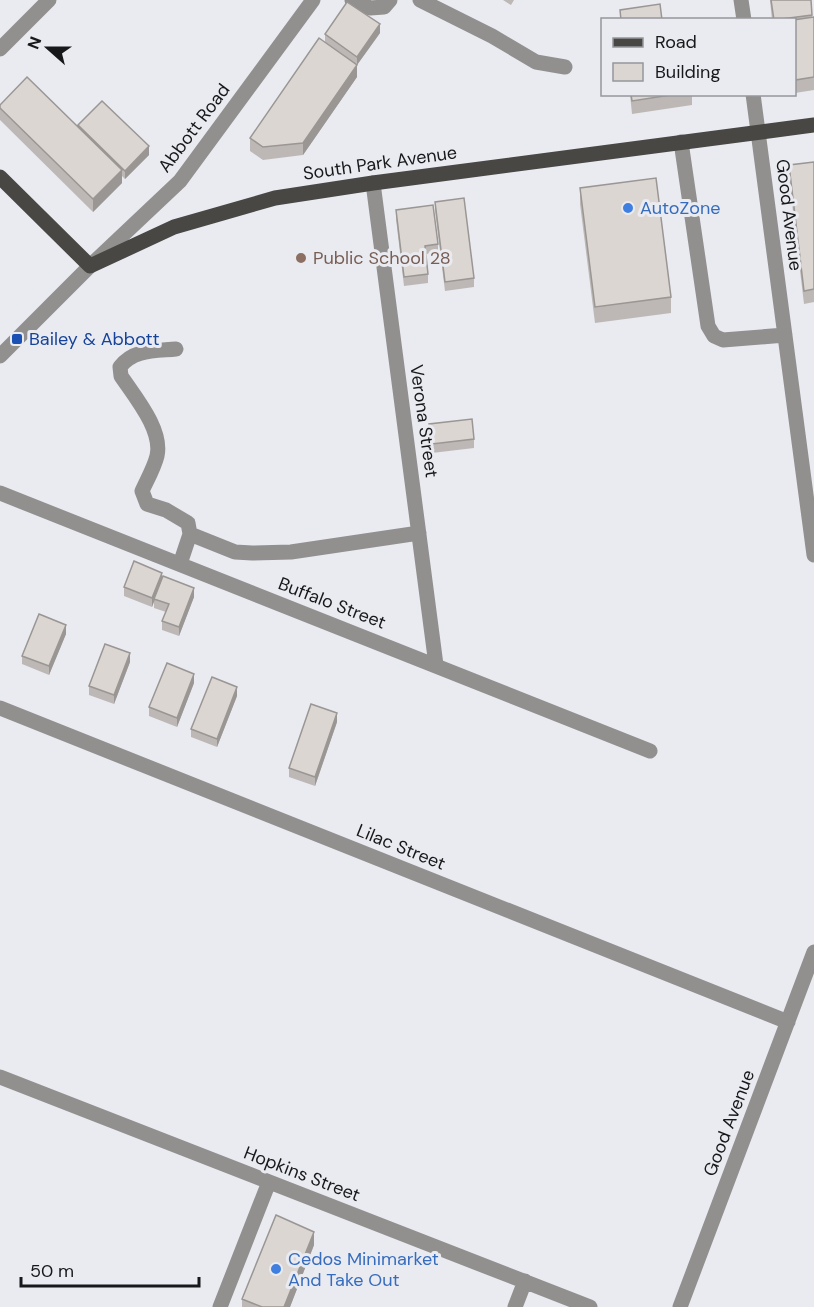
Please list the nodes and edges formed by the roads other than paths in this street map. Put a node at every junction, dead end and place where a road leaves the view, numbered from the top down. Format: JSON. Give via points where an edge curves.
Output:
{"nodes":[{"id":1,"x":49,"y":0,"type":"edge"},
{"id":2,"x":313,"y":0,"type":"edge"},
{"id":3,"x":352,"y":0,"type":"edge"},
{"id":4,"x":390,"y":0,"type":"edge"},
{"id":5,"x":420,"y":0,"type":"edge"},
{"id":6,"x":741,"y":0,"type":"edge"},
{"id":7,"x":744,"y":18,"type":"edge"},
{"id":8,"x":0,"y":49,"type":"edge"},
{"id":9,"x":565,"y":67,"type":"dead end"},
{"id":10,"x":753,"y":96,"type":"edge"},
{"id":11,"x":814,"y":125,"type":"edge"},
{"id":12,"x":758,"y":132,"type":"junction"},
{"id":13,"x":681,"y":142,"type":"junction"},
{"id":14,"x":0,"y":177,"type":"edge"},
{"id":15,"x":373,"y":183,"type":"junction"},
{"id":16,"x":90,"y":266,"type":"junction"},
{"id":17,"x":785,"y":334,"type":"junction"},
{"id":18,"x":176,"y":349,"type":"dead end"},
{"id":19,"x":0,"y":357,"type":"edge"},
{"id":20,"x":808,"y":462,"type":"edge"},
{"id":21,"x":0,"y":493,"type":"edge"},
{"id":22,"x":419,"y":533,"type":"junction"},
{"id":23,"x":190,"y":534,"type":"junction"},
{"id":24,"x":814,"y":555,"type":"edge"},
{"id":25,"x":180,"y":564,"type":"junction"},
{"id":26,"x":436,"y":665,"type":"junction"},
{"id":27,"x":0,"y":708,"type":"edge"},
{"id":28,"x":650,"y":751,"type":"dead end"},
{"id":29,"x":814,"y":952,"type":"edge"},
{"id":30,"x":788,"y":1022,"type":"junction"},
{"id":31,"x":0,"y":1077,"type":"edge"},
{"id":32,"x":269,"y":1182,"type":"junction"},
{"id":33,"x":525,"y":1281,"type":"junction"},
{"id":34,"x":220,"y":1307,"type":"edge"},
{"id":35,"x":515,"y":1307,"type":"edge"},
{"id":36,"x":590,"y":1307,"type":"edge"},
{"id":37,"x":680,"y":1307,"type":"edge"}],
"edges":[{"from":1,"to":8,"type":"street"},
{"from":2,"to":16,"type":"street","name":"Abbott Road","via":[[180,181]]},
{"from":3,"to":4,"type":"street","via":[[370,8],[384,7]]},
{"from":5,"to":9,"type":"street","via":[[536,62]]},
{"from":6,"to":7,"type":"street"},
{"from":10,"to":12,"type":"street","name":"Good Avenue"},
{"from":11,"to":12,"type":"main road","name":"South Park Avenue"},
{"from":12,"to":13,"type":"main road","name":"South Park Avenue"},
{"from":12,"to":17,"type":"street","name":"Good Avenue"},
{"from":13,"to":15,"type":"main road","name":"South Park Avenue"},
{"from":13,"to":17,"type":"street","via":[[708,326],[714,336],[723,340]]},
{"from":14,"to":16,"type":"main road"},
{"from":15,"to":16,"type":"main road","name":"South Park Avenue","via":[[275,198],[174,227]]},
{"from":15,"to":22,"type":"street","name":"Verona Street"},
{"from":16,"to":19,"type":"street","name":"South Park Avenue"},
{"from":17,"to":20,"type":"street","name":"Good Avenue"},
{"from":18,"to":23,"type":"street","via":[[141,352],[126,359],[120,367],[121,376],[155,429],[157,457],[142,491],[147,504],[188,523]]},
{"from":20,"to":24,"type":"street","name":"Good Avenue"},
{"from":21,"to":25,"type":"street","name":"Buffalo Street"},
{"from":22,"to":23,"type":"street","via":[[291,552],[252,553],[235,552]]},
{"from":22,"to":26,"type":"street","name":"Verona Street"},
{"from":23,"to":25,"type":"street"},
{"from":25,"to":26,"type":"street","name":"Buffalo Street"},
{"from":26,"to":28,"type":"street","name":"Buffalo Street"},
{"from":27,"to":30,"type":"street","name":"Lilac Street"},
{"from":29,"to":30,"type":"street","name":"Good Avenue"},
{"from":30,"to":37,"type":"street","name":"Good Avenue"},
{"from":31,"to":32,"type":"street","name":"Hopkins Street"},
{"from":32,"to":33,"type":"street","name":"Hopkins Street"},
{"from":32,"to":34,"type":"street"},
{"from":33,"to":35,"type":"street"},
{"from":33,"to":36,"type":"street","name":"Hopkins Street"}]}
